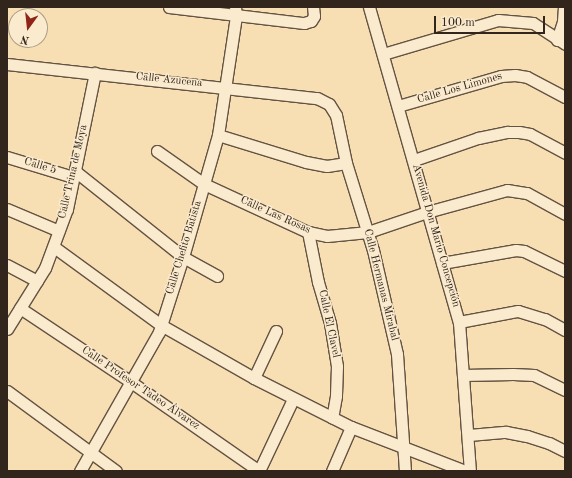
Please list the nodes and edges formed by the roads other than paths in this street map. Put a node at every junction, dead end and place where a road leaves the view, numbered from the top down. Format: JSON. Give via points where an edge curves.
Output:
{"nodes":[{"id":1,"x":169,"y":7,"type":"edge"},
{"id":2,"x":313,"y":7,"type":"edge"},
{"id":3,"x":369,"y":7,"type":"edge"},
{"id":4,"x":564,"y":7,"type":"edge"},
{"id":5,"x":235,"y":11,"type":"edge"},
{"id":6,"x":561,"y":42,"type":"edge"},
{"id":7,"x":383,"y":54,"type":"junction"},
{"id":8,"x":7,"y":64,"type":"edge"},
{"id":9,"x":95,"y":73,"type":"junction"},
{"id":10,"x":225,"y":87,"type":"junction"},
{"id":11,"x":565,"y":97,"type":"edge"},
{"id":12,"x":329,"y":104,"type":"joint"},
{"id":13,"x":398,"y":106,"type":"junction"},
{"id":14,"x":218,"y":135,"type":"junction"},
{"id":15,"x":157,"y":151,"type":"dead end"},
{"id":16,"x":565,"y":153,"type":"edge"},
{"id":17,"x":7,"y":157,"type":"edge"},
{"id":18,"x":414,"y":160,"type":"junction"},
{"id":19,"x":346,"y":163,"type":"junction"},
{"id":20,"x":74,"y":174,"type":"junction"},
{"id":21,"x":204,"y":184,"type":"junction"},
{"id":22,"x":7,"y":209,"type":"edge"},
{"id":23,"x":427,"y":212,"type":"junction"},
{"id":24,"x":565,"y":214,"type":"edge"},
{"id":25,"x":60,"y":231,"type":"junction"},
{"id":26,"x":308,"y":232,"type":"junction"},
{"id":27,"x":368,"y":232,"type":"junction"},
{"id":28,"x":54,"y":247,"type":"junction"},
{"id":29,"x":183,"y":257,"type":"junction"},
{"id":30,"x":442,"y":263,"type":"junction"},
{"id":31,"x":7,"y":265,"type":"edge"},
{"id":32,"x":565,"y":271,"type":"edge"},
{"id":33,"x":217,"y":276,"type":"dead end"},
{"id":34,"x":37,"y":281,"type":"junction"},
{"id":35,"x":20,"y":308,"type":"junction"},
{"id":36,"x":459,"y":322,"type":"junction"},
{"id":37,"x":161,"y":325,"type":"junction"},
{"id":38,"x":7,"y":329,"type":"edge"},
{"id":39,"x":565,"y":330,"type":"edge"},
{"id":40,"x":276,"y":331,"type":"dead end"},
{"id":41,"x":463,"y":375,"type":"junction"},
{"id":42,"x":254,"y":378,"type":"junction"},
{"id":43,"x":131,"y":382,"type":"junction"},
{"id":44,"x":565,"y":390,"type":"edge"},
{"id":45,"x":7,"y":391,"type":"edge"},
{"id":46,"x":293,"y":399,"type":"junction"},
{"id":47,"x":332,"y":418,"type":"junction"},
{"id":48,"x":351,"y":427,"type":"junction"},
{"id":49,"x":469,"y":435,"type":"junction"},
{"id":50,"x":402,"y":448,"type":"junction"},
{"id":51,"x":565,"y":451,"type":"edge"},
{"id":52,"x":91,"y":453,"type":"junction"},
{"id":53,"x":80,"y":471,"type":"edge"},
{"id":54,"x":116,"y":471,"type":"edge"},
{"id":55,"x":259,"y":471,"type":"edge"},
{"id":56,"x":332,"y":471,"type":"edge"},
{"id":57,"x":405,"y":471,"type":"edge"},
{"id":58,"x":465,"y":471,"type":"edge"},
{"id":59,"x":470,"y":471,"type":"edge"}],
"edges":[{"from":1,"to":5,"type":"street"},
{"from":2,"to":5,"type":"street","via":[[314,16],[311,22],[304,23]]},
{"from":3,"to":7,"type":"street","name":"Avenida Don Mario Concepción"},
{"from":4,"to":6,"type":"street"},
{"from":5,"to":10,"type":"street","name":"Calle Chefito Batista"},
{"from":6,"to":7,"type":"street","via":[[533,23],[498,20]]},
{"from":7,"to":13,"type":"street","name":"Avenida Don Mario Concepción"},
{"from":8,"to":9,"type":"street","name":"Calle Azucena"},
{"from":9,"to":10,"type":"street","name":"Calle Azucena"},
{"from":9,"to":20,"type":"street","name":"Calle Trina de Moya"},
{"from":10,"to":12,"type":"street","name":"Calle Azucena","via":[[317,98]]},
{"from":10,"to":14,"type":"street","name":"Calle Chefito Batista"},
{"from":11,"to":13,"type":"street","name":"Calle Los Limones","via":[[527,77],[515,75],[502,76]]},
{"from":12,"to":19,"type":"street","name":"Calle Hermanas Mirabal","via":[[336,115]]},
{"from":13,"to":18,"type":"street","name":"Avenida Don Mario Concepción"},
{"from":14,"to":19,"type":"street","via":[[306,162],[327,166]]},
{"from":14,"to":21,"type":"street","name":"Calle Chefito Batista"},
{"from":15,"to":21,"type":"street","name":"Calle Las Rosas"},
{"from":16,"to":18,"type":"street","via":[[530,134],[507,132],[478,138]]},
{"from":17,"to":20,"type":"street","name":"Calle 5"},
{"from":18,"to":23,"type":"street","name":"Avenida Don Mario Concepción"},
{"from":19,"to":27,"type":"street","name":"Calle Hermanas Mirabal"},
{"from":20,"to":25,"type":"street","name":"Calle Trina de Moya"},
{"from":20,"to":29,"type":"street"},
{"from":21,"to":26,"type":"street","name":"Calle Las Rosas"},
{"from":21,"to":29,"type":"street","name":"Calle Chefito Batista"},
{"from":22,"to":25,"type":"street"},
{"from":23,"to":24,"type":"street","name":"Calle Las Rosas","via":[[508,190],[527,193]]},
{"from":23,"to":27,"type":"street","name":"Calle Las Rosas"},
{"from":23,"to":30,"type":"street","name":"Avenida Don Mario Concepción"},
{"from":25,"to":28,"type":"street","name":"Calle Trina de Moya"},
{"from":26,"to":27,"type":"street","name":"Calle Las Rosas","via":[[327,236]]},
{"from":26,"to":47,"type":"street","name":"Calle El Clavel","via":[[318,282],[330,323],[337,366]]},
{"from":27,"to":50,"type":"street","name":"Calle Hermanas Mirabal","via":[[397,354]]},
{"from":28,"to":34,"type":"street","name":"Calle Trina de Moya"},
{"from":28,"to":37,"type":"street"},
{"from":29,"to":33,"type":"street"},
{"from":29,"to":37,"type":"street","name":"Calle Chefito Batista"},
{"from":30,"to":32,"type":"street","via":[[516,250],[524,251]]},
{"from":30,"to":36,"type":"street","name":"Avenida Don Mario Concepción"},
{"from":31,"to":34,"type":"street"},
{"from":34,"to":35,"type":"street","name":"Calle Trina de Moya"},
{"from":35,"to":38,"type":"street","name":"Calle Trina de Moya"},
{"from":35,"to":43,"type":"street","name":"Calle Profesor Tadeo Álvarez"},
{"from":36,"to":39,"type":"street","via":[[518,311],[545,319]]},
{"from":36,"to":41,"type":"street","name":"Avenida Don Mario Concepción"},
{"from":37,"to":42,"type":"street"},
{"from":37,"to":43,"type":"street","name":"Calle Chefito Batista"},
{"from":40,"to":42,"type":"street"},
{"from":41,"to":44,"type":"street","via":[[534,375]]},
{"from":41,"to":49,"type":"street","name":"Avenida Don Mario Concepción"},
{"from":42,"to":46,"type":"street"},
{"from":43,"to":52,"type":"street","name":"Calle Chefito Batista"},
{"from":43,"to":55,"type":"street","name":"Calle Profesor Tadeo Álvarez"},
{"from":45,"to":52,"type":"street"},
{"from":46,"to":47,"type":"street"},
{"from":46,"to":55,"type":"street"},
{"from":47,"to":48,"type":"street"},
{"from":48,"to":50,"type":"street"},
{"from":48,"to":56,"type":"street"},
{"from":49,"to":51,"type":"street","via":[[506,432],[549,443]]},
{"from":49,"to":59,"type":"street","name":"Avenida Don Mario Concepción"},
{"from":50,"to":57,"type":"street","name":"Calle Hermanas Mirabal"},
{"from":50,"to":58,"type":"street"},
{"from":52,"to":53,"type":"street","name":"Calle Chefito Batista"},
{"from":52,"to":54,"type":"street"}]}
